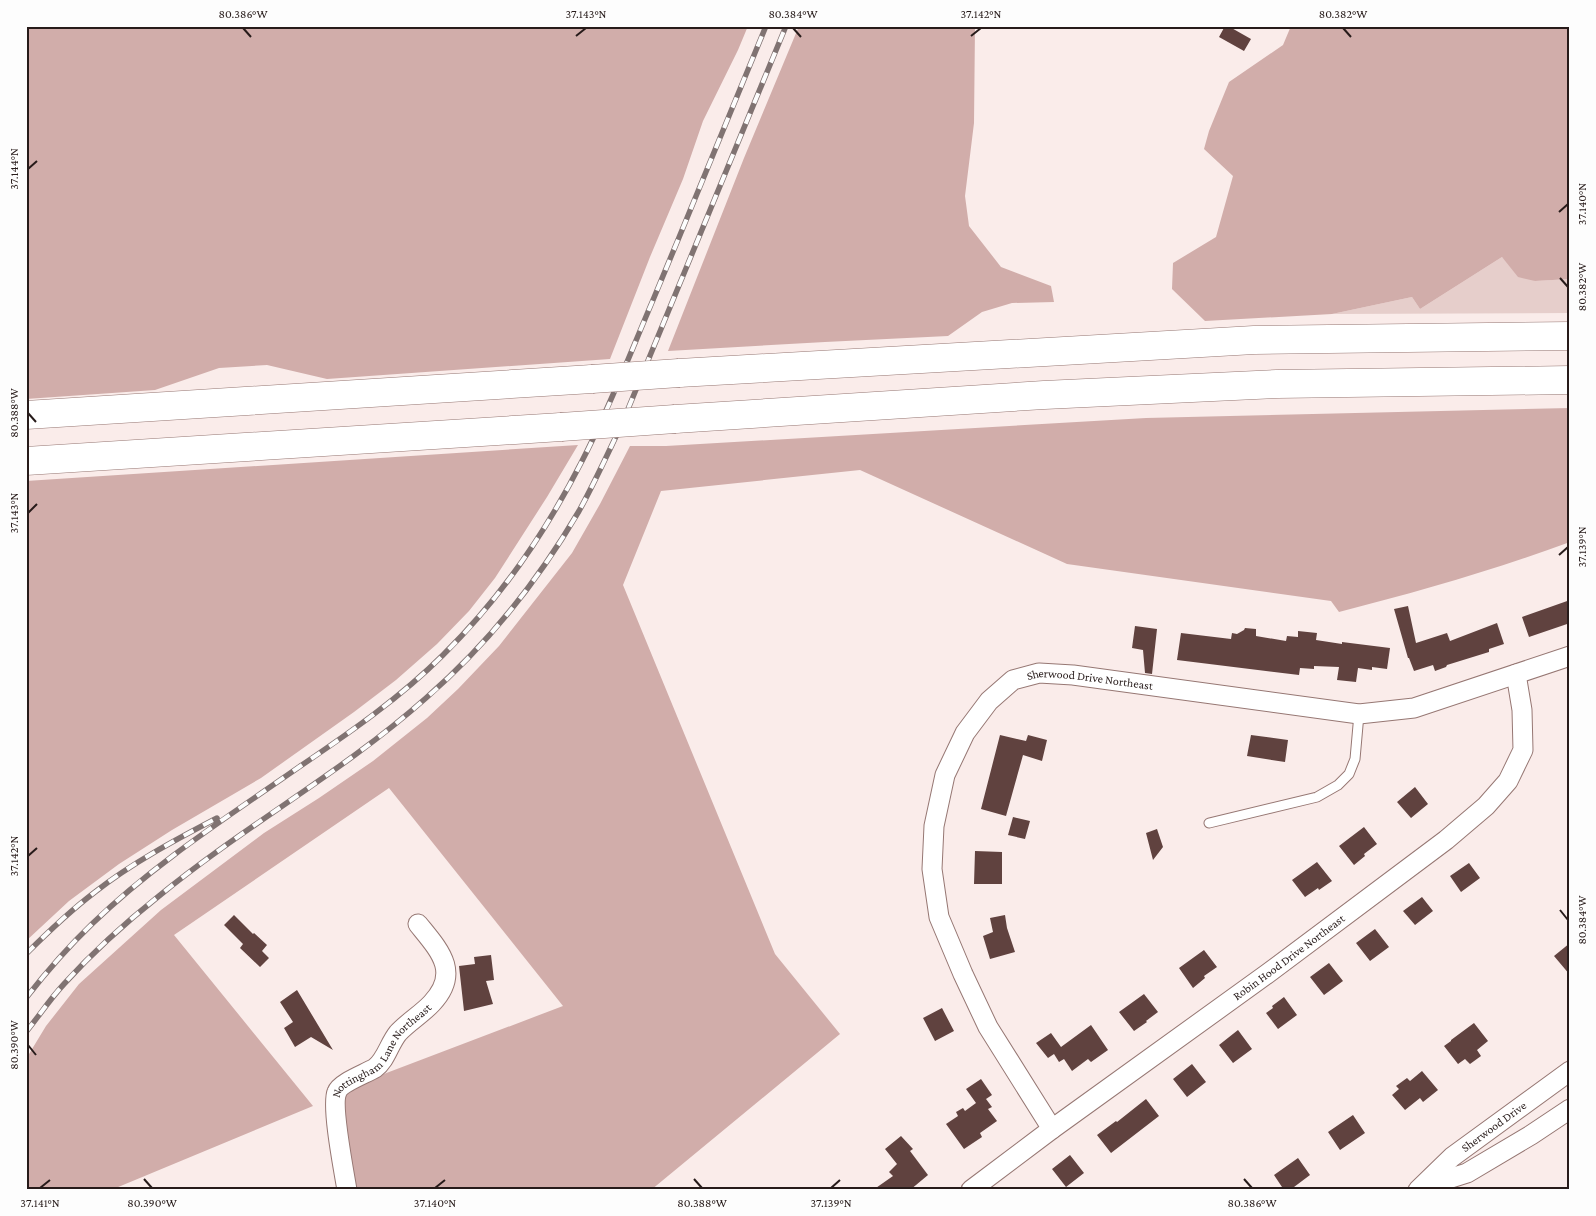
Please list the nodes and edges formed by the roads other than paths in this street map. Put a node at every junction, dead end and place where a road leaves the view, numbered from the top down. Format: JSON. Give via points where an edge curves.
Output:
{"nodes":[{"id":1,"x":1570,"y":336,"type":"edge"},
{"id":2,"x":1570,"y":380,"type":"edge"},
{"id":3,"x":26,"y":416,"type":"edge"},
{"id":4,"x":26,"y":462,"type":"edge"},
{"id":5,"x":1570,"y":656,"type":"edge"},
{"id":6,"x":1516,"y":674,"type":"junction"},
{"id":7,"x":1359,"y":714,"type":"junction"},
{"id":8,"x":1209,"y":823,"type":"dead end"},
{"id":9,"x":418,"y":924,"type":"dead end"},
{"id":10,"x":1570,"y":1071,"type":"edge"},
{"id":11,"x":1570,"y":1109,"type":"edge"},
{"id":12,"x":1052,"y":1129,"type":"junction"},
{"id":13,"x":1420,"y":1188,"type":"edge"},
{"id":14,"x":347,"y":1190,"type":"edge"},
{"id":15,"x":971,"y":1190,"type":"edge"}],
"edges":[{"from":1,"to":3,"type":"highway","bridge":true,"via":[[1254,340]]},
{"from":2,"to":4,"type":"highway","bridge":true,"via":[[1277,384],[1044,395]]},
{"from":5,"to":6,"type":"street","name":"Sherwood Drive Northeast"},
{"from":6,"to":7,"type":"street","name":"Sherwood Drive Northeast","via":[[1414,708]]},
{"from":6,"to":12,"type":"street","name":"Robin Hood Drive Northeast","via":[[1522,710],[1523,750],[1508,781],[1486,806],[1446,840],[1267,974]]},
{"from":7,"to":8,"type":"lane","via":[[1355,759],[1349,774],[1338,785],[1318,797]]},
{"from":7,"to":12,"type":"street","name":"Sherwood Drive Northeast","via":[[1039,673],[1013,680],[989,701],[966,733],[945,775],[934,826],[932,869],[940,917],[963,974],[988,1027]]},
{"from":9,"to":14,"type":"street","name":"Nottingham Lane Northeast","via":[[443,956],[446,980],[432,1003],[397,1035],[380,1064],[340,1086],[336,1092],[335,1108]]},
{"from":10,"to":13,"type":"street","name":"Sherwood Drive","via":[[1452,1157]]},
{"from":11,"to":13,"type":"street","name":"Sherwood Drive","via":[[1467,1173]]},
{"from":12,"to":15,"type":"street","name":"Robin Hood Drive Northeast"}]}
